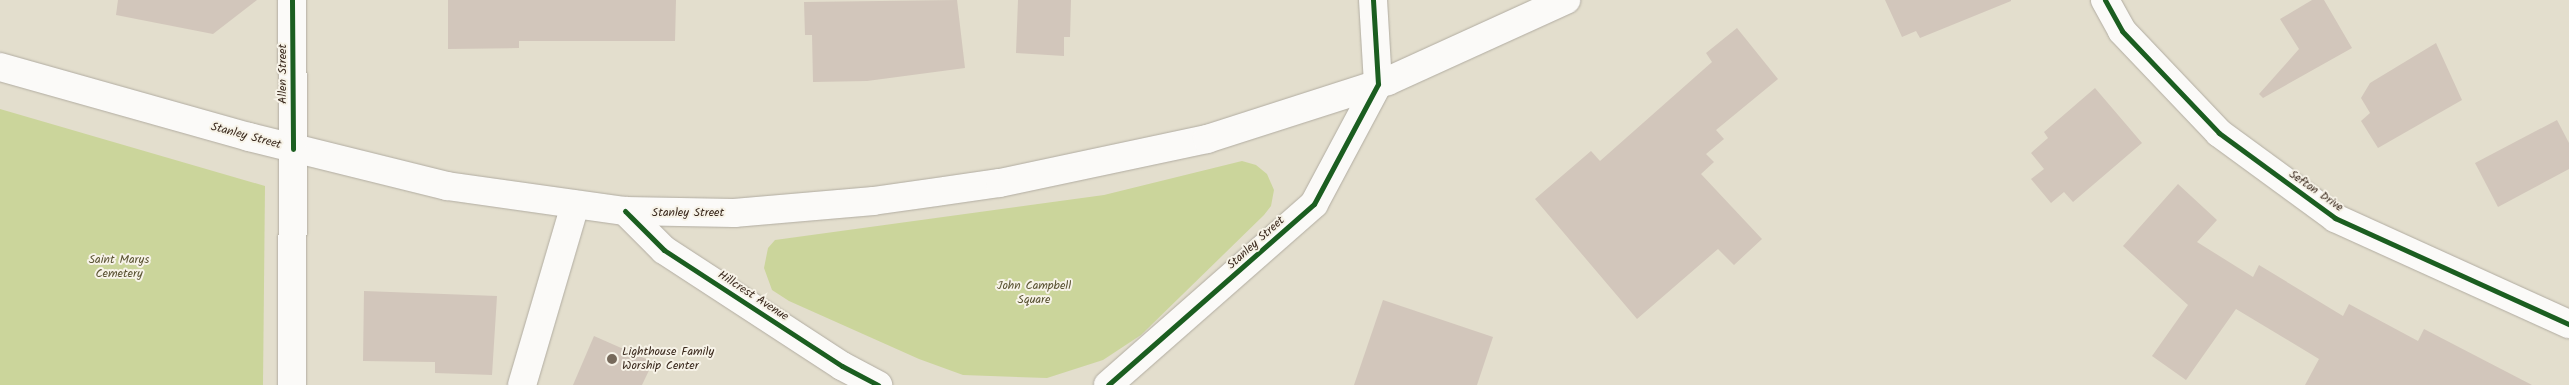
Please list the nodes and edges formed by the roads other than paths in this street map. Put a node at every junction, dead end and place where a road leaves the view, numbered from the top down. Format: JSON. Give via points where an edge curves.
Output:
{"nodes":[{"id":1,"x":292,"y":0,"type":"edge"},
{"id":2,"x":1373,"y":0,"type":"edge"},
{"id":3,"x":1566,"y":0,"type":"edge"},
{"id":4,"x":2105,"y":0,"type":"edge"},
{"id":5,"x":0,"y":67,"type":"edge"},
{"id":6,"x":1378,"y":84,"type":"junction"},
{"id":7,"x":293,"y":149,"type":"junction"},
{"id":8,"x":575,"y":205,"type":"junction"},
{"id":9,"x":625,"y":211,"type":"junction"},
{"id":10,"x":2569,"y":324,"type":"edge"},
{"id":11,"x":841,"y":375,"type":"edge"},
{"id":12,"x":292,"y":385,"type":"edge"},
{"id":13,"x":522,"y":385,"type":"edge"},
{"id":14,"x":878,"y":385,"type":"edge"},
{"id":15,"x":1108,"y":385,"type":"edge"}],
"edges":[{"from":1,"to":7,"type":"main road","name":"Allen Street"},
{"from":2,"to":6,"type":"main road"},
{"from":3,"to":6,"type":"main road","name":"Stanley Street"},
{"from":4,"to":10,"type":"main road","name":"Sefton Drive","via":[[2122,31],[2219,133],[2335,218]]},
{"from":5,"to":7,"type":"main road","name":"Stanley Street"},
{"from":6,"to":9,"type":"main road","name":"Stanley Street","via":[[1207,139],[1000,183],[873,201],[734,213]]},
{"from":6,"to":15,"type":"main road","name":"Stanley Street","via":[[1314,204]]},
{"from":7,"to":8,"type":"main road","name":"Stanley Street","via":[[447,186]]},
{"from":7,"to":12,"type":"main road","name":"Allen Street"},
{"from":8,"to":9,"type":"main road","name":"Stanley Street"},
{"from":8,"to":13,"type":"main road"},
{"from":9,"to":11,"type":"main road","name":"Hillcrest Avenue","via":[[664,250]]},
{"from":11,"to":14,"type":"main road","name":"Hillcrest Avenue"}]}
